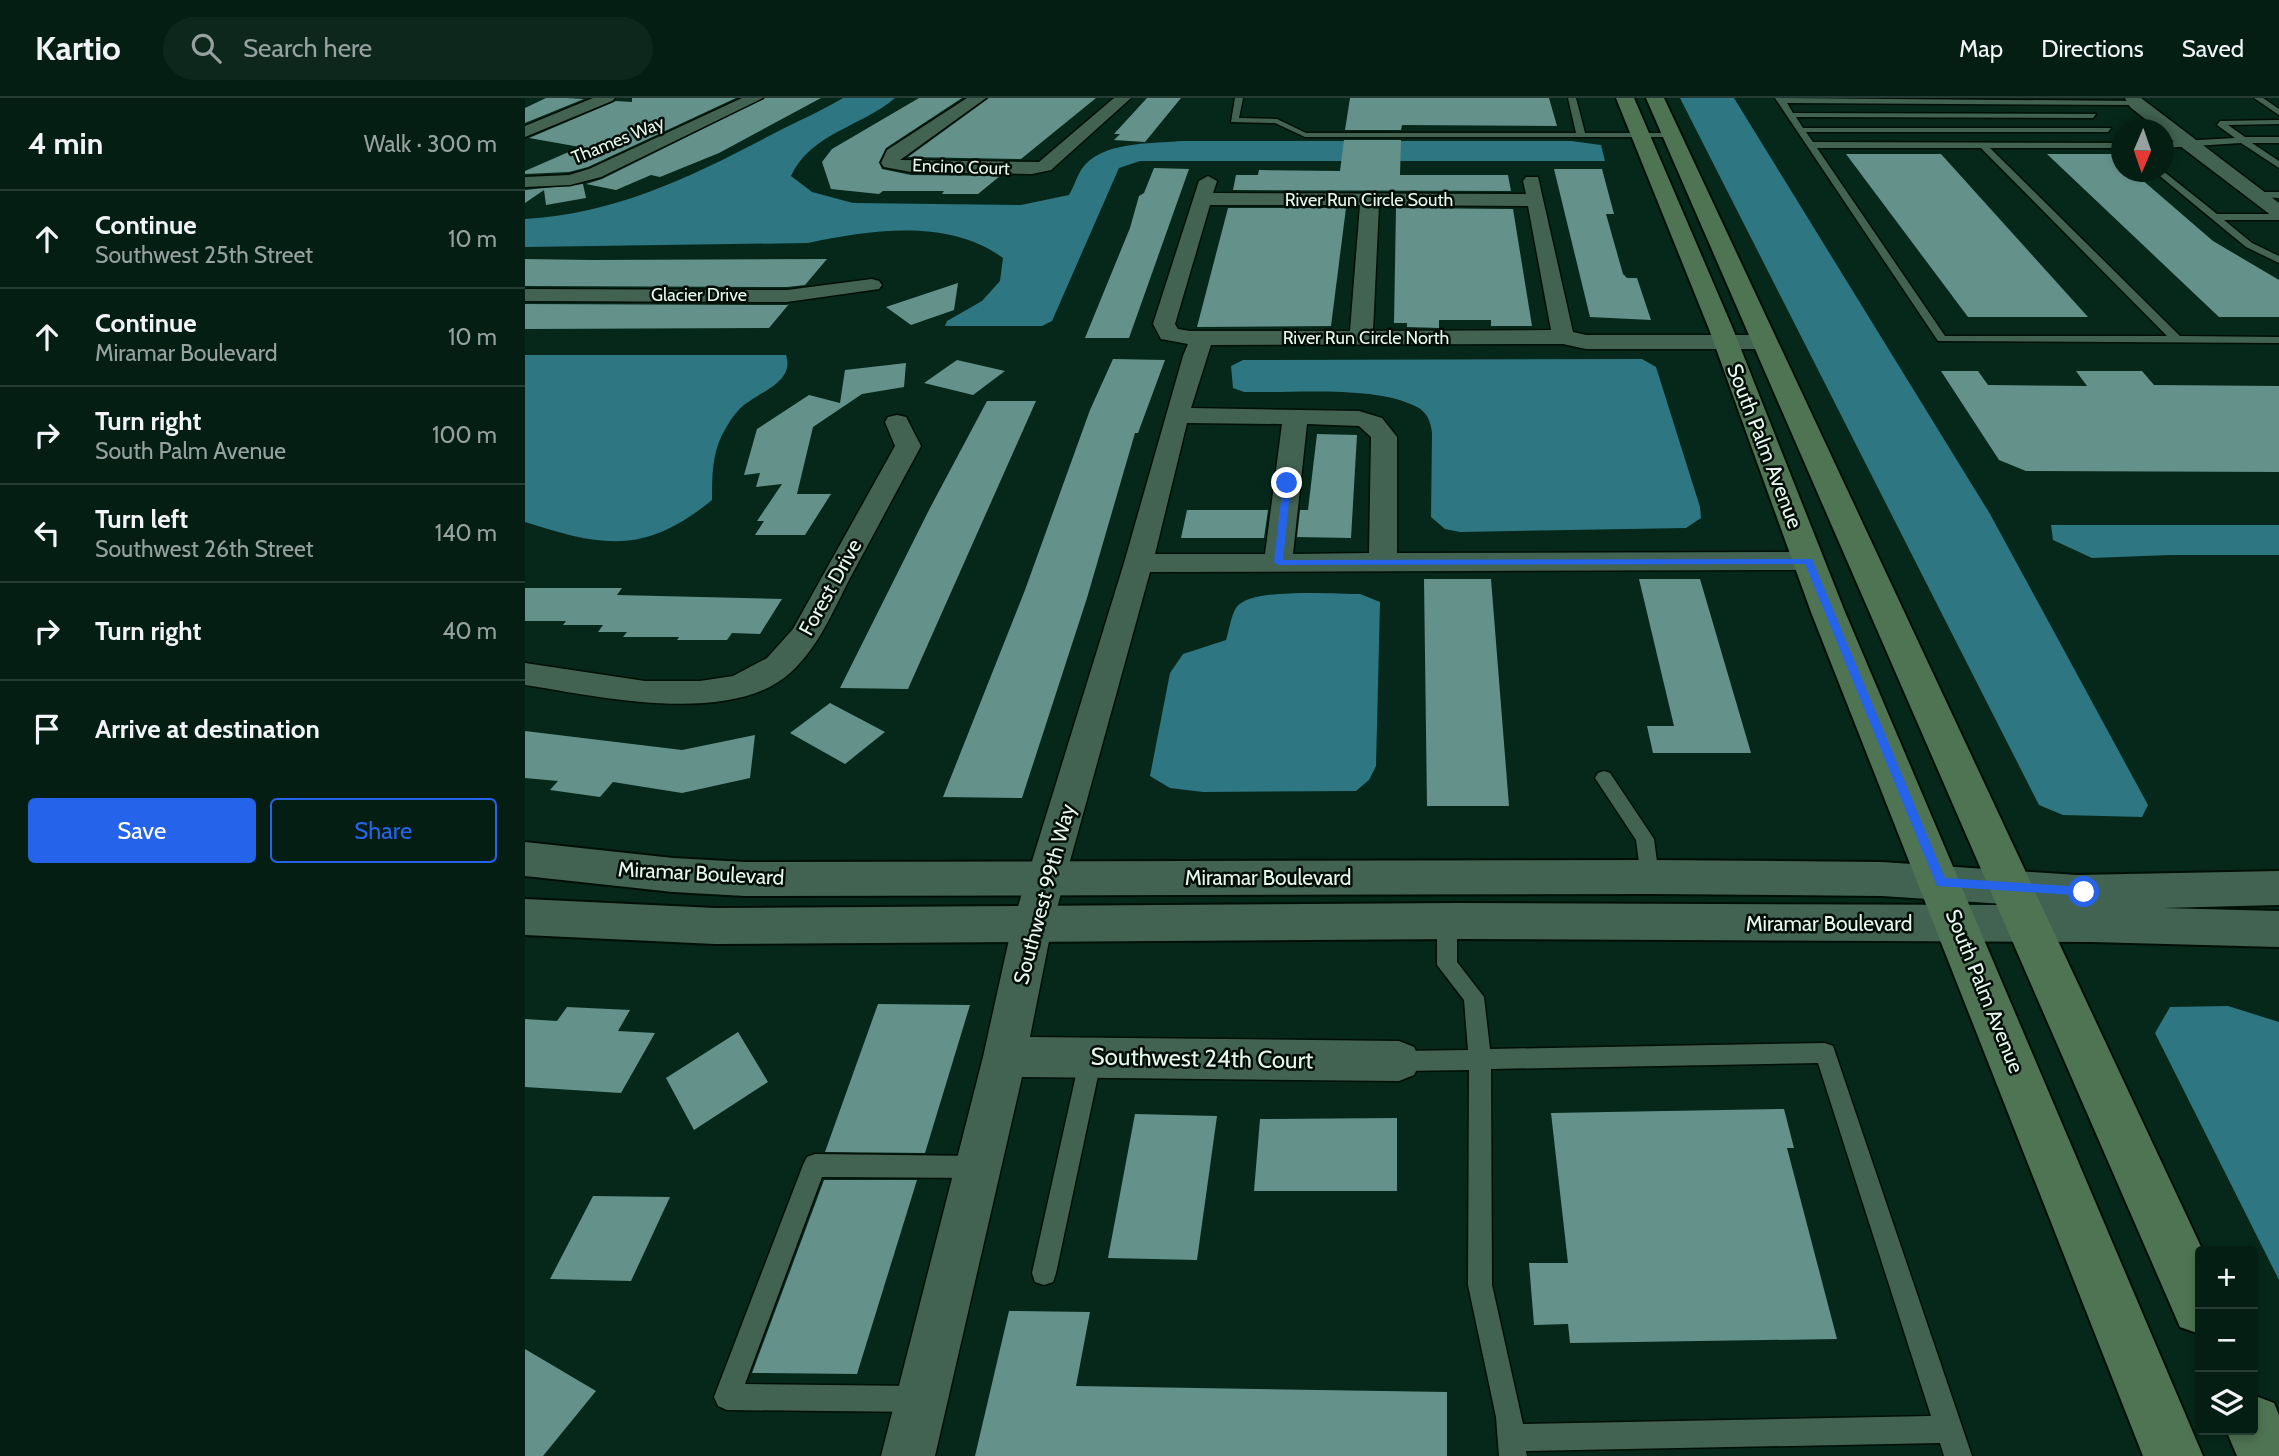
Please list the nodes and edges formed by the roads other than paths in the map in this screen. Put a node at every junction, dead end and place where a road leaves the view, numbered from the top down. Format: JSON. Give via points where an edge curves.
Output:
{"nodes":[{"id":1,"x":607,"y":98,"type":"edge"},
{"id":2,"x":755,"y":98,"type":"edge"},
{"id":3,"x":978,"y":98,"type":"edge"},
{"id":4,"x":1123,"y":98,"type":"edge"},
{"id":5,"x":1239,"y":98,"type":"edge"},
{"id":6,"x":1571,"y":98,"type":"edge"},
{"id":7,"x":1625,"y":98,"type":"edge"},
{"id":8,"x":1655,"y":98,"type":"edge"},
{"id":9,"x":2258,"y":98,"type":"edge"},
{"id":10,"x":1780,"y":99,"type":"edge"},
{"id":11,"x":2076,"y":100,"type":"edge"},
{"id":12,"x":2134,"y":100,"type":"edge"},
{"id":13,"x":2279,"y":113,"type":"edge"},
{"id":14,"x":1791,"y":116,"type":"junction"},
{"id":15,"x":2093,"y":116,"type":"junction"},
{"id":16,"x":2279,"y":122,"type":"edge"},
{"id":17,"x":1801,"y":130,"type":"junction"},
{"id":18,"x":2108,"y":130,"type":"junction"},
{"id":19,"x":525,"y":132,"type":"edge"},
{"id":20,"x":2111,"y":133,"type":"edge"},
{"id":21,"x":1581,"y":135,"type":"junction"},
{"id":22,"x":1655,"y":135,"type":"junction"},
{"id":23,"x":2243,"y":140,"type":"junction"},
{"id":24,"x":2279,"y":140,"type":"edge"},
{"id":25,"x":2111,"y":143,"type":"edge"},
{"id":26,"x":1811,"y":145,"type":"junction"},
{"id":27,"x":1983,"y":145,"type":"junction"},
{"id":28,"x":2174,"y":145,"type":"edge"},
{"id":29,"x":2191,"y":145,"type":"junction"},
{"id":30,"x":2279,"y":165,"type":"edge"},
{"id":31,"x":525,"y":182,"type":"edge"},
{"id":32,"x":2171,"y":182,"type":"edge"},
{"id":33,"x":2258,"y":195,"type":"junction"},
{"id":34,"x":2279,"y":195,"type":"edge"},
{"id":35,"x":1370,"y":200,"type":"junction"},
{"id":36,"x":2279,"y":214,"type":"edge"},
{"id":37,"x":2215,"y":217,"type":"junction"},
{"id":38,"x":2279,"y":260,"type":"edge"},
{"id":39,"x":872,"y":285,"type":"dead end"},
{"id":40,"x":525,"y":295,"type":"edge"},
{"id":41,"x":1169,"y":334,"type":"joint"},
{"id":42,"x":1742,"y":335,"type":"junction"},
{"id":43,"x":1563,"y":337,"type":"junction"},
{"id":44,"x":1202,"y":338,"type":"junction"},
{"id":45,"x":1361,"y":338,"type":"junction"},
{"id":46,"x":2176,"y":340,"type":"junction"},
{"id":47,"x":2279,"y":340,"type":"edge"},
{"id":48,"x":1177,"y":415,"type":"junction"},
{"id":49,"x":1295,"y":417,"type":"junction"},
{"id":50,"x":897,"y":422,"type":"dead end"},
{"id":51,"x":1809,"y":561,"type":"junction"},
{"id":52,"x":1278,"y":562,"type":"junction"},
{"id":53,"x":1383,"y":562,"type":"junction"},
{"id":54,"x":1138,"y":563,"type":"junction"},
{"id":55,"x":525,"y":674,"type":"edge"},
{"id":56,"x":1604,"y":778,"type":"dead end"},
{"id":57,"x":525,"y":859,"type":"edge"},
{"id":58,"x":1045,"y":876,"type":"junction"},
{"id":59,"x":1650,"y":877,"type":"junction"},
{"id":60,"x":2279,"y":888,"type":"edge"},
{"id":61,"x":1949,"y":903,"type":"junction"},
{"id":62,"x":2019,"y":905,"type":"junction"},
{"id":63,"x":525,"y":917,"type":"edge"},
{"id":64,"x":1447,"y":922,"type":"junction"},
{"id":65,"x":1032,"y":926,"type":"junction"},
{"id":66,"x":2279,"y":929,"type":"edge"},
{"id":67,"x":1091,"y":1056,"type":"junction"},
{"id":68,"x":1005,"y":1057,"type":"junction"},
{"id":69,"x":1480,"y":1059,"type":"junction"},
{"id":70,"x":1399,"y":1061,"type":"joint"},
{"id":71,"x":979,"y":1167,"type":"junction"},
{"id":72,"x":1044,"y":1273,"type":"dead end"},
{"id":73,"x":2195,"y":1296,"type":"edge"},
{"id":74,"x":922,"y":1399,"type":"junction"},
{"id":75,"x":1949,"y":1429,"type":"junction"},
{"id":76,"x":2258,"y":1435,"type":"edge"},
{"id":77,"x":1512,"y":1447,"type":"edge"},
{"id":78,"x":908,"y":1456,"type":"edge"},
{"id":79,"x":1958,"y":1456,"type":"edge"},
{"id":80,"x":2173,"y":1456,"type":"edge"},
{"id":81,"x":2267,"y":1456,"type":"edge"}],
"edges":[{"from":1,"to":19,"type":"street"},
{"from":2,"to":31,"type":"street","name":"Thames Way","via":[[595,173],[571,180]]},
{"from":3,"to":4,"type":"street","name":"Encino Court","via":[[893,154],[890,163],[911,167],[1045,166]]},
{"from":5,"to":21,"type":"lane","via":[[1234,120],[1277,121],[1305,135]]},
{"from":6,"to":21,"type":"lane"},
{"from":7,"to":22,"type":"main road","name":"South Palm Avenue"},
{"from":8,"to":22,"type":"main road","name":"South Palm Avenue"},
{"from":9,"to":13,"type":"lane"},
{"from":10,"to":11,"type":"lane"},
{"from":10,"to":14,"type":"lane"},
{"from":11,"to":12,"type":"lane"},
{"from":11,"to":15,"type":"lane"},
{"from":12,"to":29,"type":"street"},
{"from":14,"to":15,"type":"lane"},
{"from":14,"to":17,"type":"lane"},
{"from":15,"to":18,"type":"lane"},
{"from":16,"to":23,"type":"lane","via":[[2220,123]]},
{"from":17,"to":18,"type":"lane"},
{"from":17,"to":26,"type":"lane"},
{"from":18,"to":20,"type":"lane"},
{"from":21,"to":22,"type":"lane"},
{"from":22,"to":42,"type":"main road","name":"South Palm Avenue"},
{"from":23,"to":24,"type":"lane"},
{"from":23,"to":29,"type":"lane"},
{"from":23,"to":30,"type":"lane"},
{"from":25,"to":27,"type":"lane"},
{"from":26,"to":27,"type":"lane"},
{"from":26,"to":46,"type":"lane","via":[[1942,339]]},
{"from":27,"to":46,"type":"lane"},
{"from":28,"to":29,"type":"lane"},
{"from":29,"to":33,"type":"street"},
{"from":32,"to":37,"type":"lane"},
{"from":33,"to":34,"type":"lane"},
{"from":33,"to":36,"type":"street"},
{"from":35,"to":41,"type":"street","name":"River Run Circle South","via":[[1206,190],[1164,324]]},
{"from":35,"to":43,"type":"street","name":"River Run Circle South","via":[[1534,190]]},
{"from":35,"to":45,"type":"street"},
{"from":36,"to":37,"type":"lane"},
{"from":37,"to":38,"type":"lane","via":[[2249,245]]},
{"from":39,"to":40,"type":"street","name":"Glacier Drive","via":[[787,296]]},
{"from":41,"to":44,"type":"street","name":"River Run Circle North"},
{"from":42,"to":43,"type":"street","name":"River Run Circle North","via":[[1586,342]]},
{"from":42,"to":51,"type":"main road","name":"South Palm Avenue"},
{"from":42,"to":62,"type":"main road","name":"South Palm Avenue"},
{"from":43,"to":45,"type":"street","name":"River Run Circle North"},
{"from":44,"to":45,"type":"street","name":"River Run Circle North"},
{"from":44,"to":48,"type":"street","name":"Southwest 99th Way"},
{"from":46,"to":47,"type":"lane"},
{"from":48,"to":49,"type":"street"},
{"from":48,"to":54,"type":"street","name":"Southwest 99th Way"},
{"from":49,"to":52,"type":"street"},
{"from":49,"to":53,"type":"street","via":[[1347,417],[1371,420],[1379,426],[1384,436]]},
{"from":50,"to":55,"type":"street","name":"Forest Drive","via":[[908,446],[804,635],[778,667],[740,686],[700,692],[645,692]]},
{"from":51,"to":53,"type":"street"},
{"from":51,"to":61,"type":"main road","name":"South Palm Avenue"},
{"from":52,"to":53,"type":"street"},
{"from":52,"to":54,"type":"street"},
{"from":54,"to":58,"type":"street","name":"Southwest 99th Way"},
{"from":56,"to":59,"type":"lane","via":[[1645,839]]},
{"from":57,"to":58,"type":"street","name":"Miramar Boulevard","via":[[745,878]]},
{"from":58,"to":59,"type":"street","name":"Miramar Boulevard"},
{"from":58,"to":65,"type":"street","name":"Southwest 99th Way"},
{"from":59,"to":61,"type":"street","name":"Miramar Boulevard","via":[[1882,879]]},
{"from":60,"to":62,"type":"street","via":[[2077,892]]},
{"from":61,"to":62,"type":"street"},
{"from":61,"to":64,"type":"street","name":"Miramar Boulevard"},
{"from":61,"to":80,"type":"main road","name":"South Palm Avenue"},
{"from":62,"to":66,"type":"street"},
{"from":62,"to":73,"type":"main road","name":"South Palm Avenue"},
{"from":63,"to":65,"type":"street","name":"Miramar Boulevard","via":[[715,926]]},
{"from":64,"to":65,"type":"street","name":"Miramar Boulevard"},
{"from":64,"to":69,"type":"lane","via":[[1447,965],[1474,997]]},
{"from":65,"to":68,"type":"street","name":"Southwest 99th Way"},
{"from":67,"to":68,"type":"street","name":"Southwest 24th Court"},
{"from":67,"to":70,"type":"street","name":"Southwest 24th Court"},
{"from":67,"to":72,"type":"lane"},
{"from":68,"to":71,"type":"street","name":"Southwest 99th Way"},
{"from":69,"to":70,"type":"lane"},
{"from":69,"to":75,"type":"lane","via":[[1825,1053]]},
{"from":69,"to":77,"type":"lane","via":[[1480,1285]]},
{"from":71,"to":74,"type":"street","name":"Southwest 99th Way"},
{"from":71,"to":74,"type":"lane","via":[[815,1165],[727,1397]]},
{"from":74,"to":78,"type":"street","name":"Southwest 99th Way"},
{"from":75,"to":77,"type":"lane"},
{"from":75,"to":79,"type":"lane"},
{"from":76,"to":81,"type":"main road"}]}
